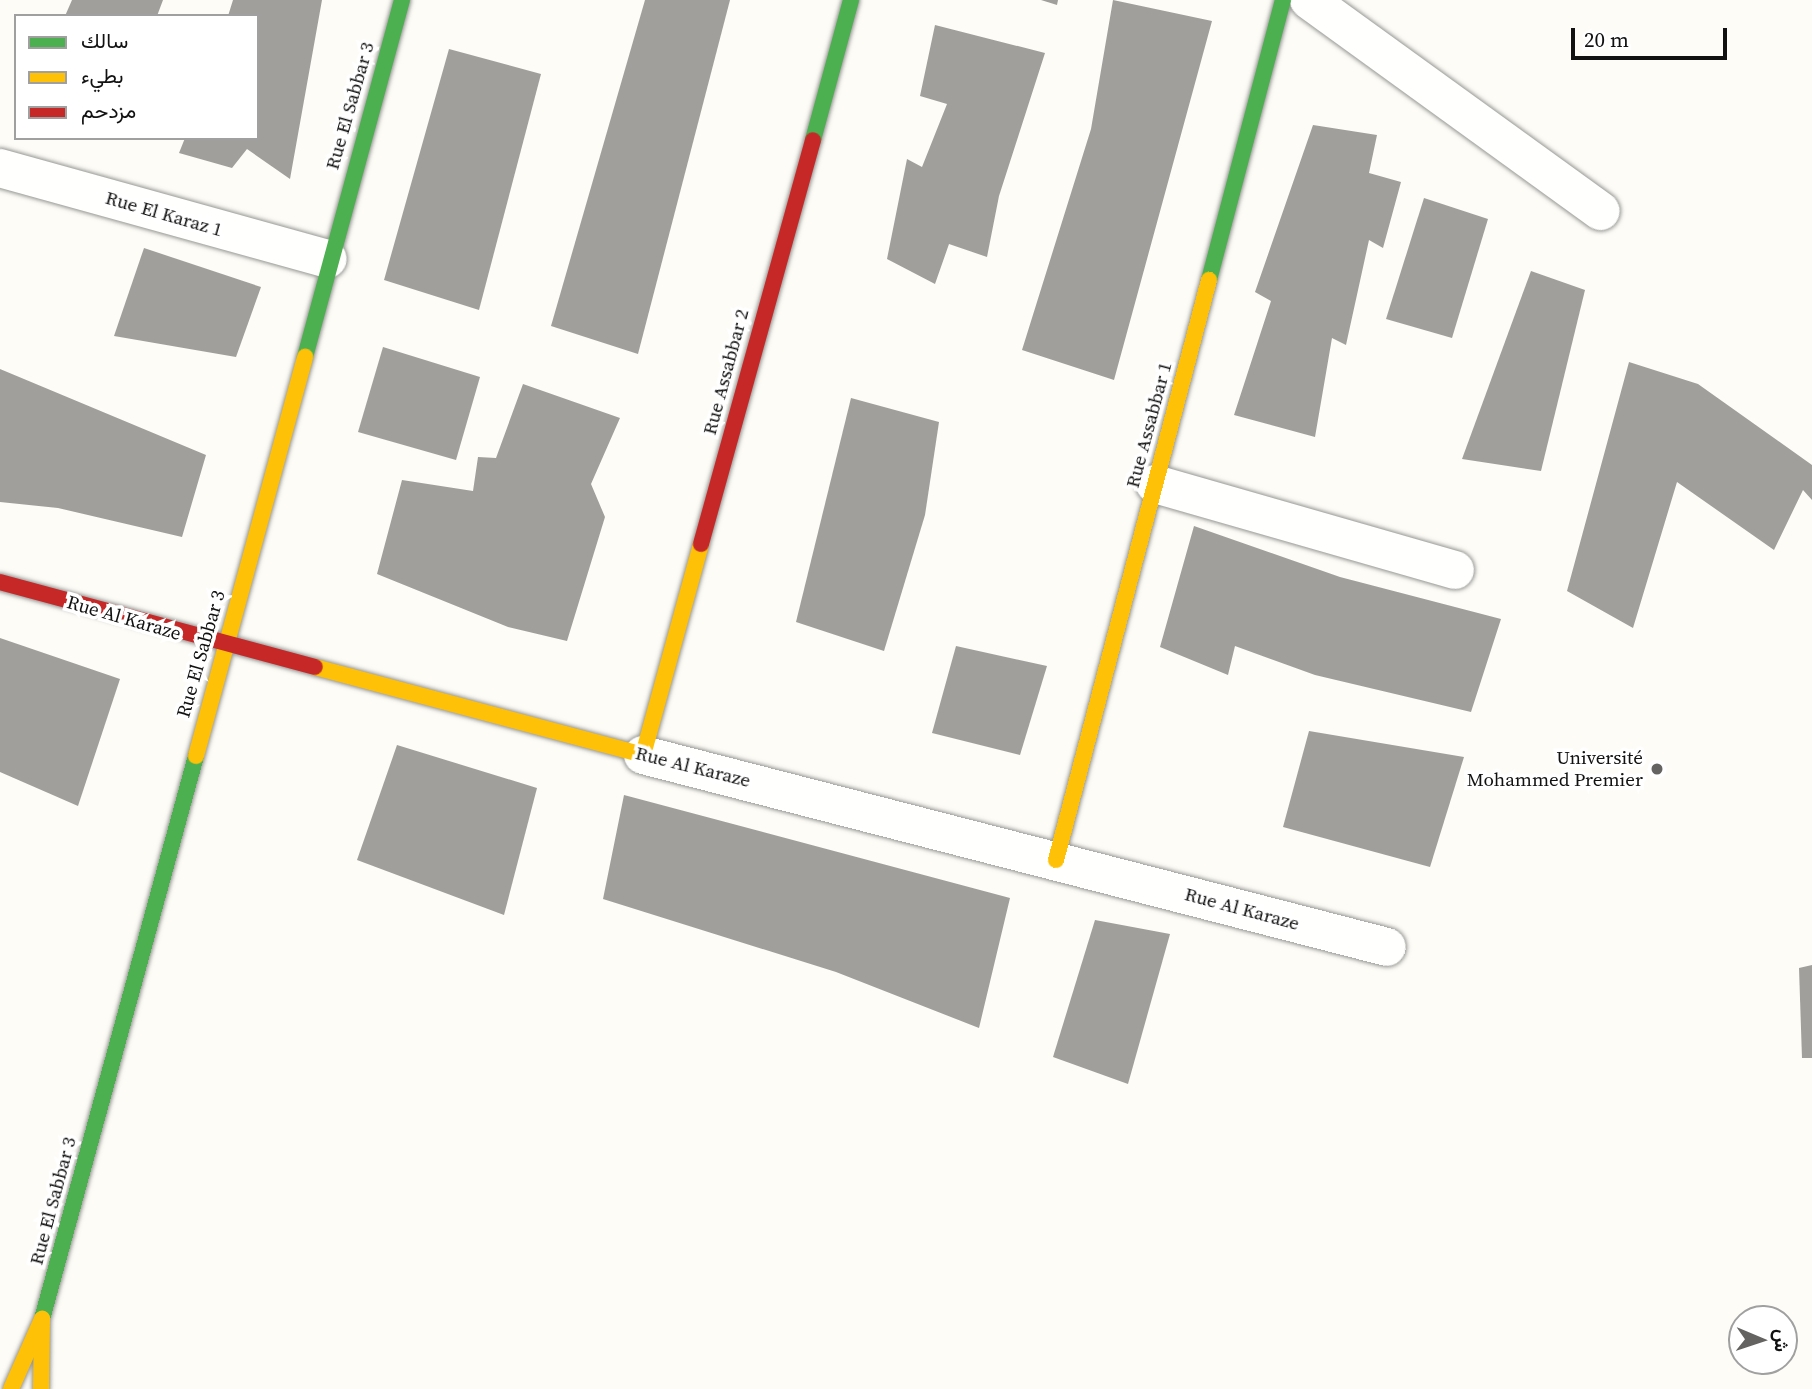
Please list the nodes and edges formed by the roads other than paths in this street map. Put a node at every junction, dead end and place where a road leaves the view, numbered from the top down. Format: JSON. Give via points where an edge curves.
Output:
{"nodes":[{"id":1,"x":402,"y":0,"type":"edge"},
{"id":2,"x":850,"y":0,"type":"edge"},
{"id":3,"x":1283,"y":0,"type":"edge"},
{"id":4,"x":1309,"y":0,"type":"edge"},
{"id":5,"x":0,"y":168,"type":"edge"},
{"id":6,"x":1601,"y":211,"type":"dead end"},
{"id":7,"x":328,"y":259,"type":"junction"},
{"id":8,"x":1155,"y":484,"type":"junction"},
{"id":9,"x":1455,"y":570,"type":"dead end"},
{"id":10,"x":0,"y":582,"type":"edge"},
{"id":11,"x":226,"y":647,"type":"junction"},
{"id":12,"x":643,"y":755,"type":"junction"},
{"id":13,"x":1056,"y":860,"type":"junction"},
{"id":14,"x":1387,"y":947,"type":"dead end"},
{"id":15,"x":42,"y":1319,"type":"junction"},
{"id":16,"x":11,"y":1389,"type":"edge"},
{"id":17,"x":41,"y":1389,"type":"edge"}],
"edges":[{"from":1,"to":7,"type":"street","name":"Rue El Sabbar 3"},
{"from":2,"to":12,"type":"street","name":"Rue Assabbar 2"},
{"from":3,"to":8,"type":"street","name":"Rue Assabbar 1"},
{"from":4,"to":6,"type":"street"},
{"from":5,"to":7,"type":"street","name":"Rue El Karaz 1"},
{"from":7,"to":11,"type":"street","name":"Rue El Sabbar 3"},
{"from":8,"to":9,"type":"street"},
{"from":8,"to":13,"type":"street","name":"Rue Assabbar 1"},
{"from":10,"to":11,"type":"street","name":"Rue Al Karaze"},
{"from":11,"to":12,"type":"street","name":"Rue Al Karaze"},
{"from":11,"to":15,"type":"street","name":"Rue El Sabbar 3"},
{"from":12,"to":13,"type":"street","name":"Rue Al Karaze"},
{"from":13,"to":14,"type":"street","name":"Rue Al Karaze"},
{"from":15,"to":16,"type":"street","name":"Rue El Sabbar 3"},
{"from":15,"to":17,"type":"street","name":"Rue El Sabbar 3"}]}
